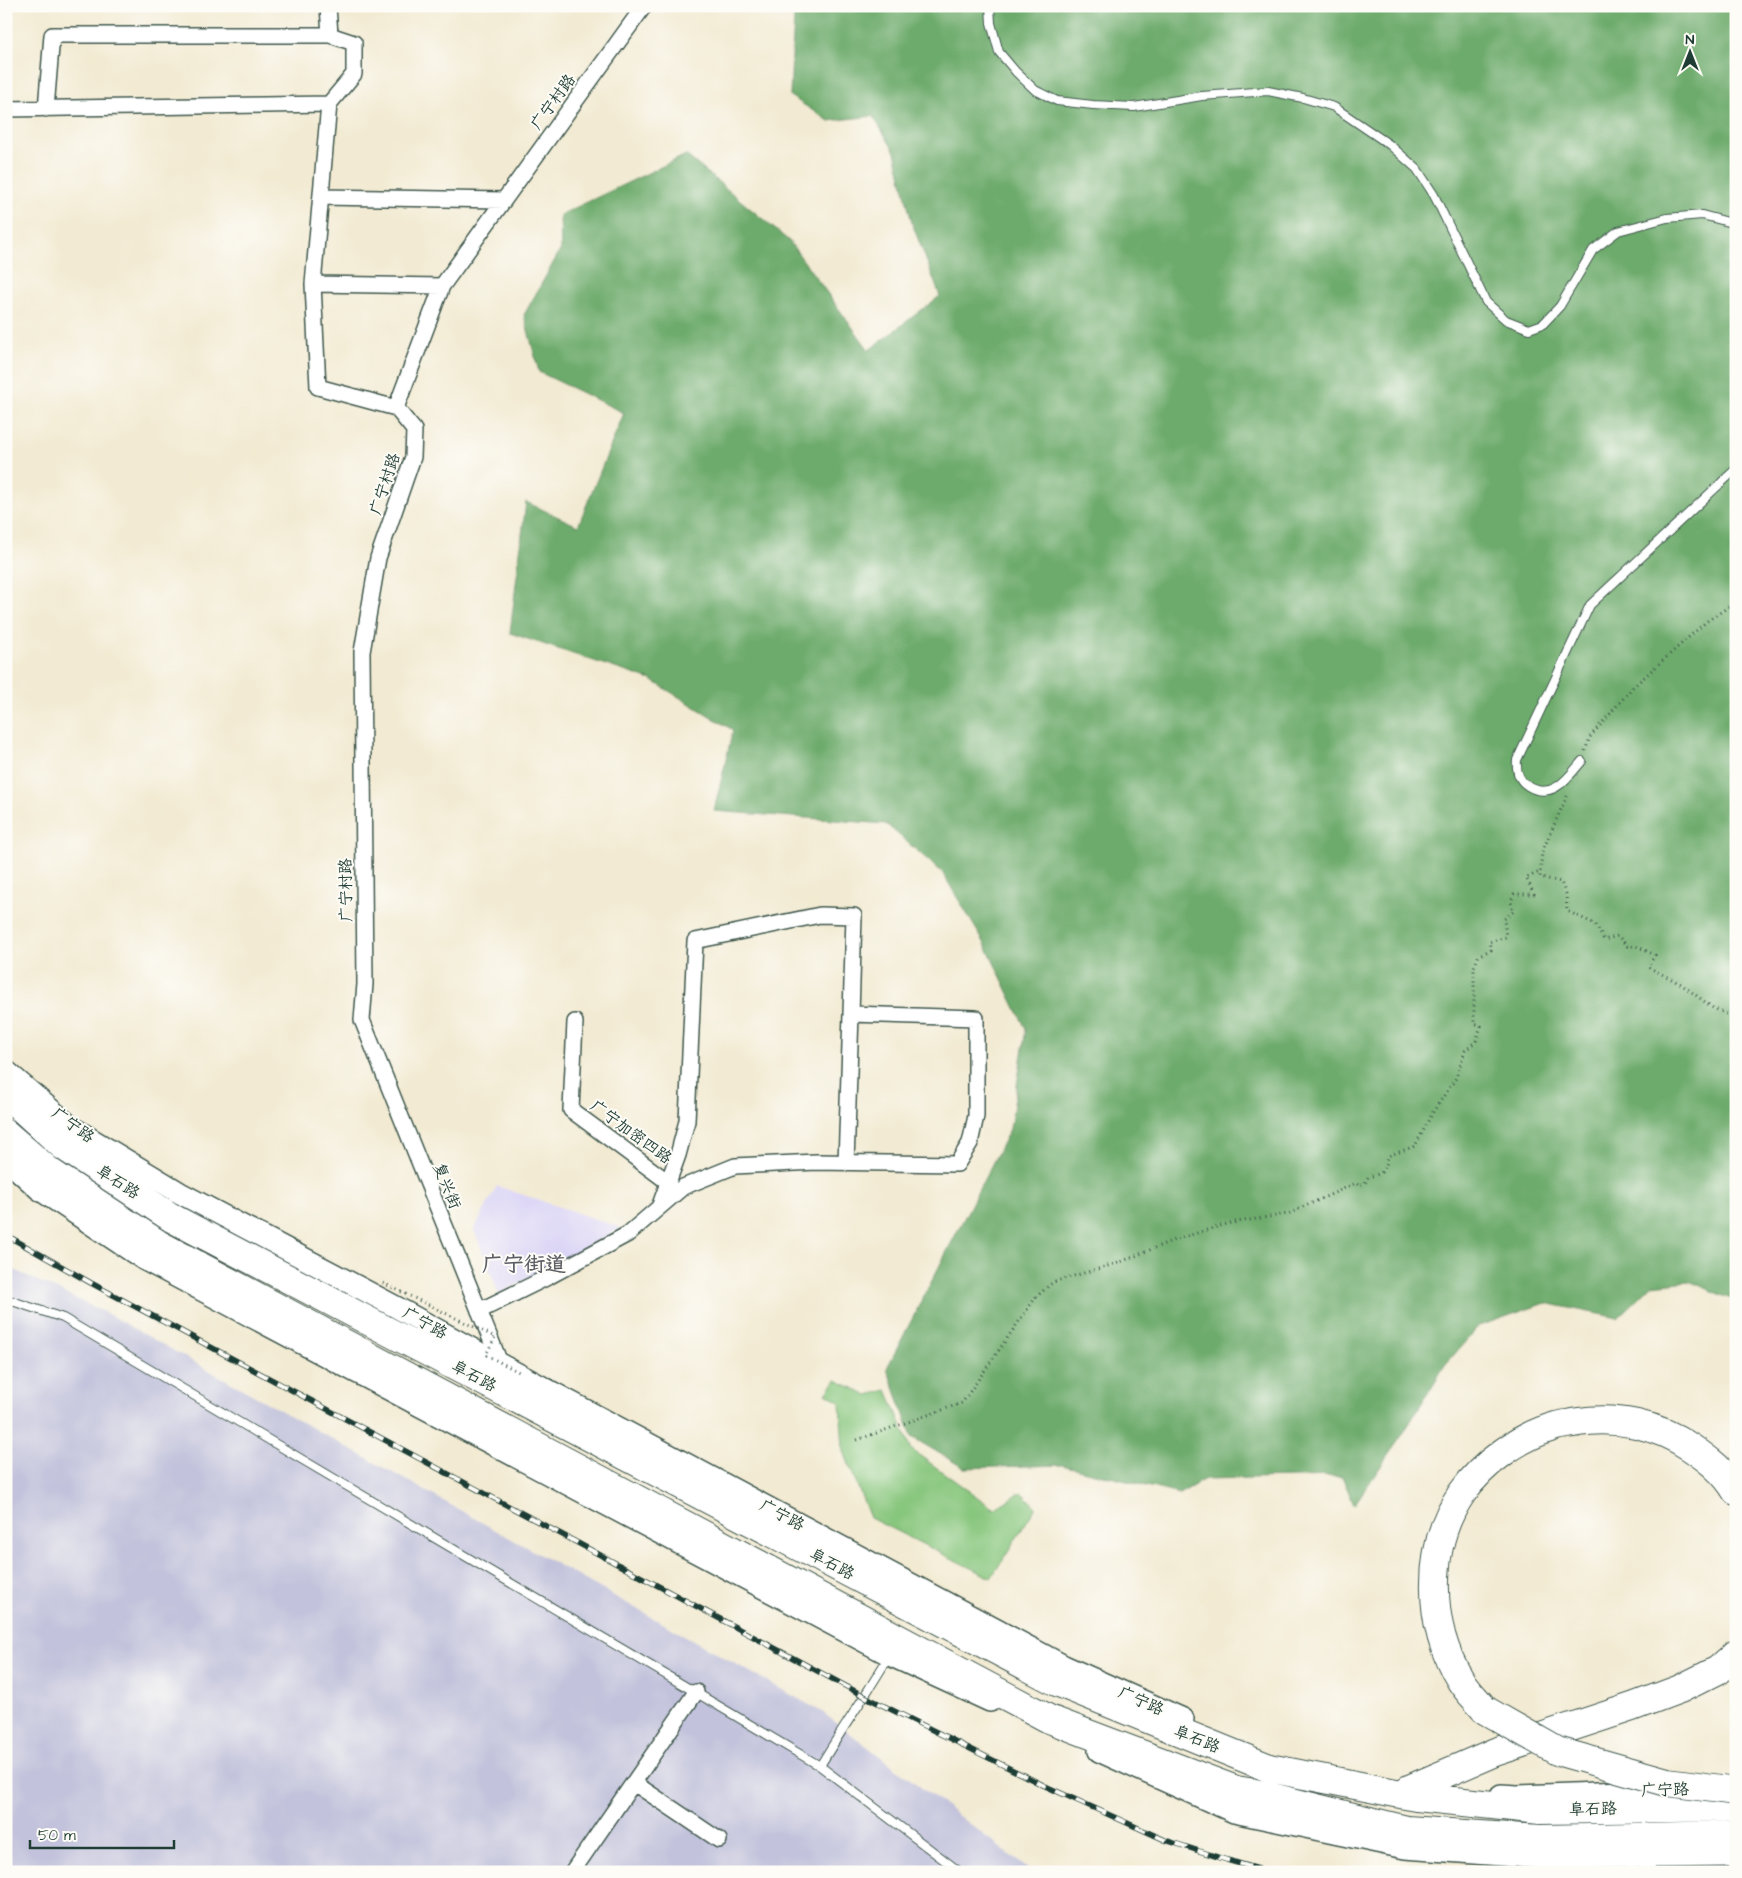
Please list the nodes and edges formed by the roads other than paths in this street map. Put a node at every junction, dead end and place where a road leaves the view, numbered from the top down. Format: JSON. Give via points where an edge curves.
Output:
{"nodes":[{"id":1,"x":328,"y":6,"type":"edge"},
{"id":2,"x":644,"y":6,"type":"edge"},
{"id":3,"x":990,"y":6,"type":"edge"},
{"id":4,"x":330,"y":34,"type":"junction"},
{"id":5,"x":329,"y":104,"type":"junction"},
{"id":6,"x":6,"y":109,"type":"edge"},
{"id":7,"x":46,"y":109,"type":"junction"},
{"id":8,"x":320,"y":197,"type":"junction"},
{"id":9,"x":504,"y":200,"type":"junction"},
{"id":10,"x":1736,"y":224,"type":"edge"},
{"id":11,"x":313,"y":284,"type":"junction"},
{"id":12,"x":442,"y":286,"type":"junction"},
{"id":13,"x":396,"y":408,"type":"junction"},
{"id":14,"x":1736,"y":469,"type":"edge"},
{"id":15,"x":1582,"y":761,"type":"road end"},
{"id":16,"x":850,"y":1014,"type":"junction"},
{"id":17,"x":362,"y":1020,"type":"joint"},
{"id":18,"x":575,"y":1022,"type":"dead end"},
{"id":19,"x":6,"y":1070,"type":"edge"},
{"id":20,"x":6,"y":1094,"type":"edge"},
{"id":21,"x":6,"y":1134,"type":"edge"},
{"id":22,"x":6,"y":1159,"type":"edge"},
{"id":23,"x":846,"y":1163,"type":"junction"},
{"id":24,"x":668,"y":1182,"type":"junction"},
{"id":25,"x":660,"y":1206,"type":"junction"},
{"id":26,"x":6,"y":1299,"type":"edge"},
{"id":27,"x":479,"y":1311,"type":"junction"},
{"id":28,"x":501,"y":1365,"type":"junction"},
{"id":29,"x":1736,"y":1491,"type":"edge"},
{"id":30,"x":1736,"y":1654,"type":"edge"},
{"id":31,"x":890,"y":1656,"type":"junction"},
{"id":32,"x":695,"y":1692,"type":"junction"},
{"id":33,"x":820,"y":1766,"type":"junction"},
{"id":34,"x":634,"y":1783,"type":"junction"},
{"id":35,"x":1736,"y":1789,"type":"edge"},
{"id":36,"x":1410,"y":1790,"type":"junction"},
{"id":37,"x":1736,"y":1807,"type":"edge"},
{"id":38,"x":1736,"y":1835,"type":"edge"},
{"id":39,"x":719,"y":1840,"type":"dead end"},
{"id":40,"x":1736,"y":1856,"type":"edge"},
{"id":41,"x":1646,"y":1864,"type":"edge"},
{"id":42,"x":1675,"y":1864,"type":"edge"},
{"id":43,"x":572,"y":1872,"type":"edge"},
{"id":44,"x":960,"y":1872,"type":"edge"}],
"edges":[{"from":1,"to":4,"type":"street"},
{"from":2,"to":9,"type":"street","name":"广宁村路"},
{"from":3,"to":10,"type":"lane","via":[[999,52],[1035,90],[1057,101],[1134,107],[1268,90],[1334,107],[1390,145],[1417,170],[1434,195],[1486,302],[1506,320],[1529,329],[1543,324],[1560,306],[1593,250],[1618,231],[1667,218],[1702,215]]},
{"from":4,"to":5,"type":"street","via":[[354,43],[354,74]]},
{"from":4,"to":7,"type":"street","via":[[52,34]]},
{"from":5,"to":7,"type":"street"},
{"from":5,"to":8,"type":"street"},
{"from":6,"to":7,"type":"street"},
{"from":8,"to":9,"type":"street"},
{"from":8,"to":11,"type":"street"},
{"from":9,"to":12,"type":"street","name":"广宁村路"},
{"from":11,"to":12,"type":"street"},
{"from":11,"to":13,"type":"street","via":[[318,387]]},
{"from":12,"to":13,"type":"street","name":"广宁村路"},
{"from":13,"to":17,"type":"street","name":"广宁村路","via":[[414,430],[413,457],[378,558],[362,652],[365,984]]},
{"from":14,"to":15,"type":"lane","via":[[1590,605],[1517,760],[1516,771],[1523,783],[1536,791],[1551,790],[1567,780]]},
{"from":16,"to":23,"type":"street"},
{"from":16,"to":23,"type":"street","via":[[976,1018],[976,1116],[970,1143],[957,1164]]},
{"from":16,"to":24,"type":"street","via":[[854,916],[820,916],[695,941],[687,1121]]},
{"from":17,"to":27,"type":"street","name":"复兴街"},
{"from":18,"to":24,"type":"street","name":"广宁加密四路","via":[[571,1110]]},
{"from":19,"to":28,"type":"street","name":"广宁路","via":[[71,1127],[180,1193]]},
{"from":20,"to":37,"type":"highway","name":"阜石路","via":[[62,1145],[172,1218],[1057,1682],[1269,1768],[1416,1797],[1540,1810]]},
{"from":21,"to":38,"type":"highway","name":"阜石路","via":[[51,1173],[158,1244],[1049,1719],[1236,1790],[1407,1830],[1540,1839]]},
{"from":22,"to":31,"type":"street","via":[[39,1189],[145,1260]]},
{"from":23,"to":25,"type":"street","via":[[735,1166],[683,1187]]},
{"from":24,"to":25,"type":"street"},
{"from":25,"to":27,"type":"street","via":[[628,1234]]},
{"from":26,"to":32,"type":"lane","via":[[64,1318]]},
{"from":27,"to":28,"type":"street","name":"复兴街"},
{"from":28,"to":36,"type":"street","name":"广宁路","via":[[1064,1666],[1275,1760]]},
{"from":29,"to":35,"type":"highway","bridge":true,"via":[[1709,1460],[1662,1431],[1628,1422],[1596,1420],[1556,1426],[1528,1437],[1491,1461],[1462,1494],[1448,1521],[1439,1550],[1434,1602],[1437,1623],[1461,1681],[1485,1710],[1557,1751],[1667,1782]]},
{"from":30,"to":36,"type":"highway","via":[[1718,1670],[1680,1689],[1494,1752]]},
{"from":31,"to":33,"type":"lane"},
{"from":31,"to":41,"type":"street","via":[[1234,1812],[1405,1848]]},
{"from":32,"to":33,"type":"lane"},
{"from":32,"to":34,"type":"street"},
{"from":33,"to":44,"type":"lane"},
{"from":34,"to":39,"type":"street"},
{"from":34,"to":43,"type":"street"},
{"from":35,"to":36,"type":"street","name":"广宁路","via":[[1517,1796]]},
{"from":40,"to":42,"type":"street"},
{"from":41,"to":42,"type":"street"}]}
